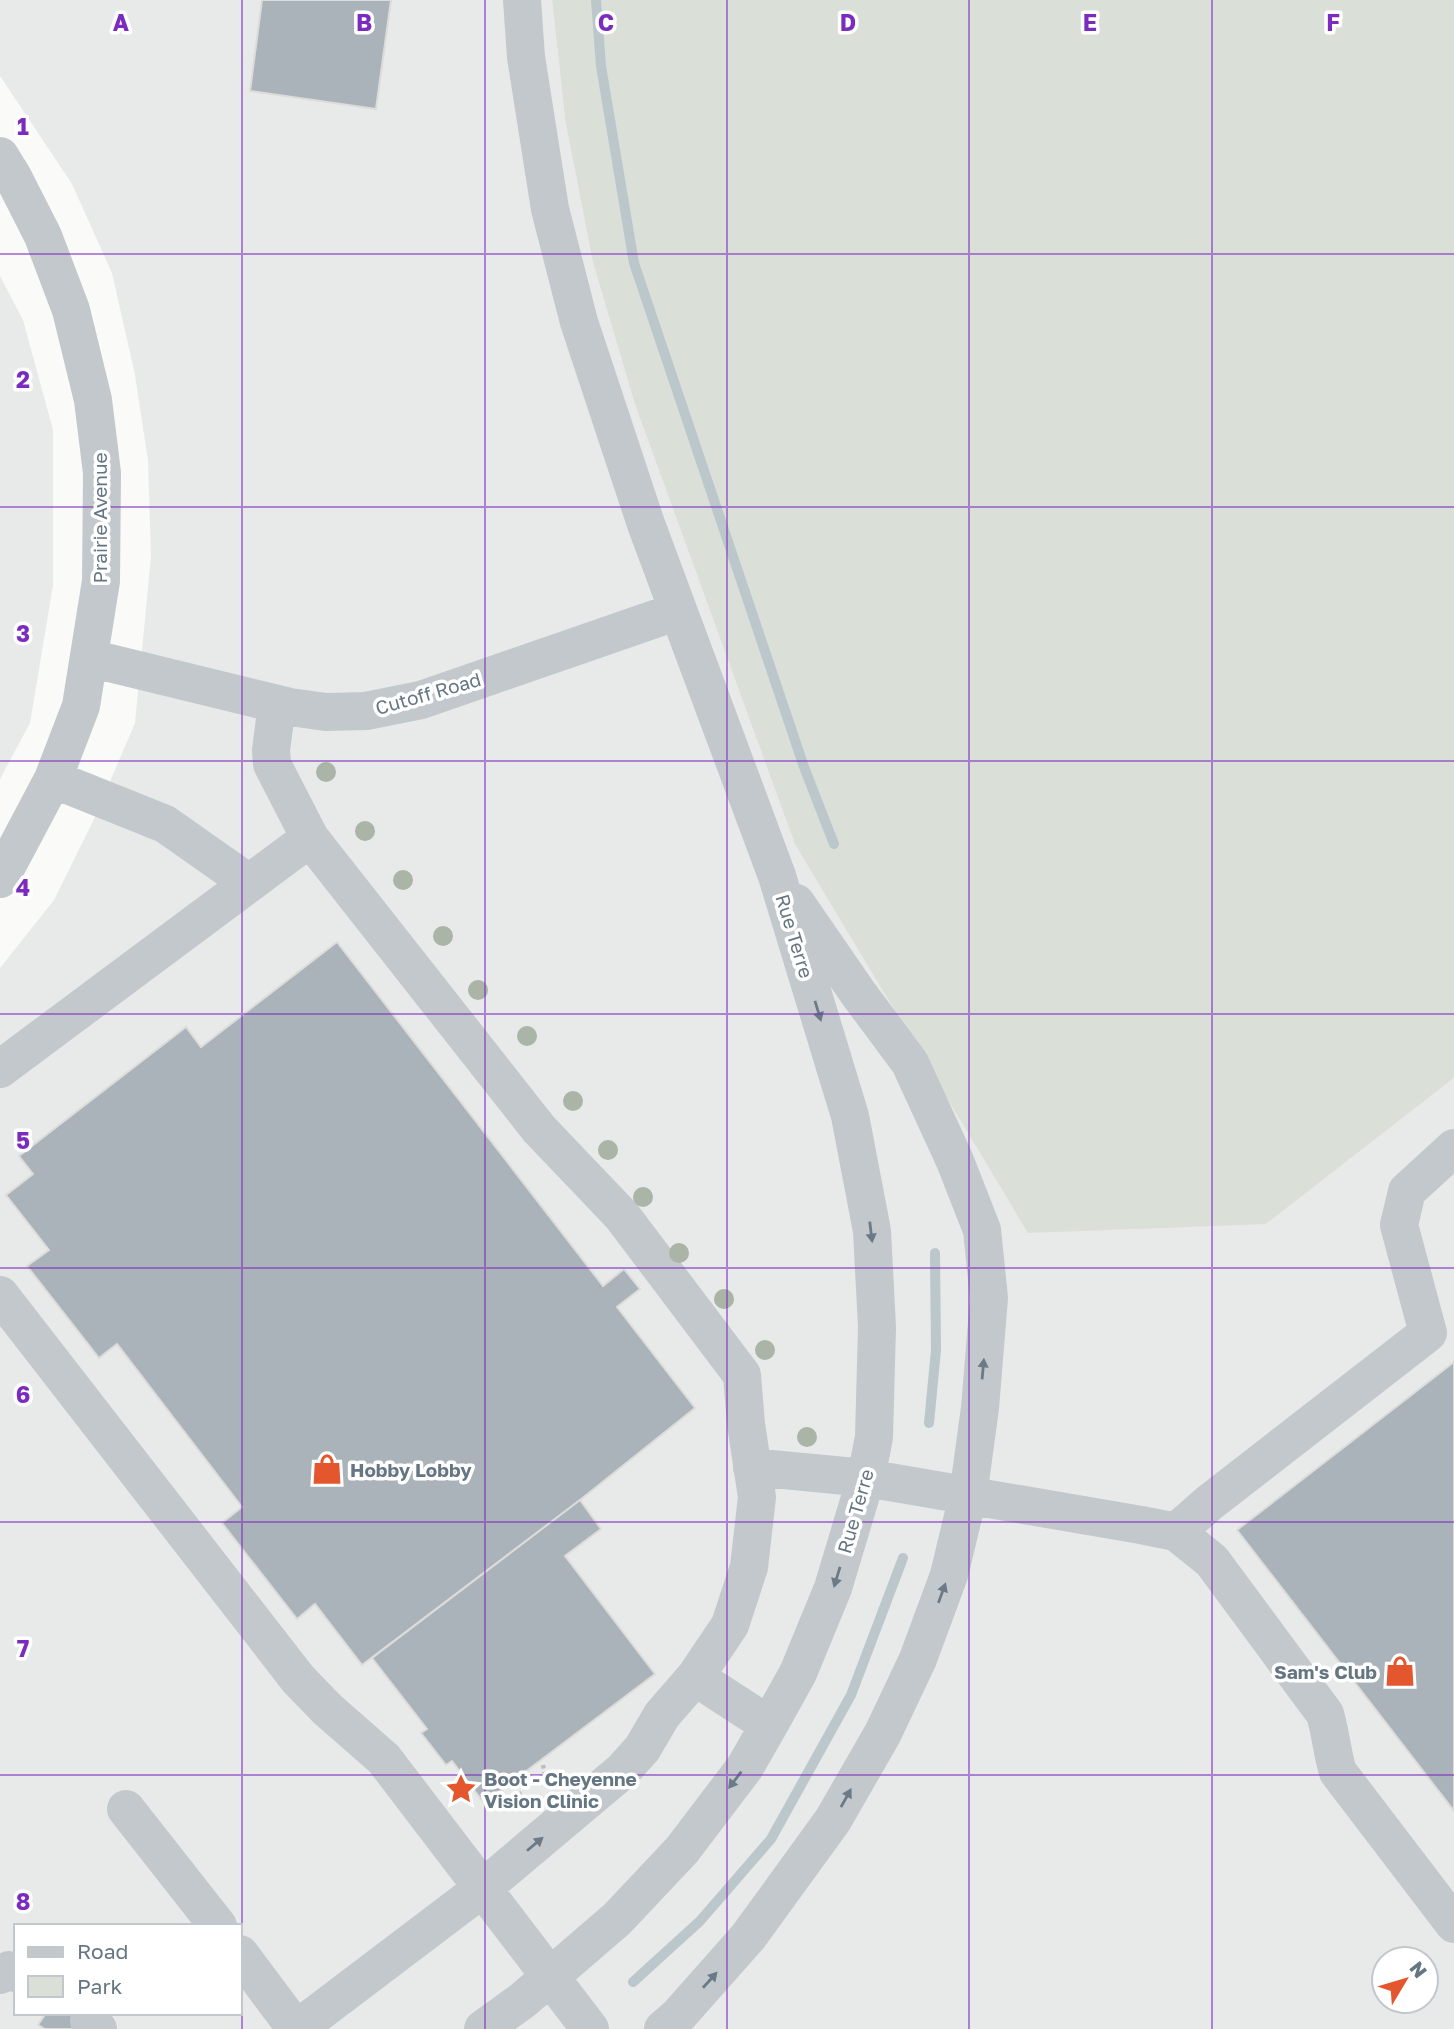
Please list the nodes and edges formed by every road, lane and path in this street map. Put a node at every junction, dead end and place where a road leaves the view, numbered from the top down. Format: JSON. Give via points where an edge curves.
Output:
{"nodes":[{"id":1,"x":522,"y":0,"type":"edge"},
{"id":2,"x":0,"y":156,"type":"edge"},
{"id":3,"x":678,"y":611,"type":"junction"},
{"id":4,"x":89,"y":658,"type":"junction"},
{"id":5,"x":277,"y":704,"type":"junction"},
{"id":6,"x":53,"y":779,"type":"junction"},
{"id":7,"x":310,"y":838,"type":"junction"},
{"id":8,"x":777,"y":876,"type":"junction"},
{"id":9,"x":0,"y":879,"type":"edge"},
{"id":10,"x":249,"y":883,"type":"junction"},
{"id":11,"x":0,"y":1069,"type":"edge"},
{"id":12,"x":1454,"y":1148,"type":"edge"},
{"id":13,"x":0,"y":1295,"type":"edge"},
{"id":14,"x":752,"y":1467,"type":"junction"},
{"id":15,"x":866,"y":1478,"type":"junction"},
{"id":16,"x":968,"y":1496,"type":"junction"},
{"id":17,"x":1176,"y":1532,"type":"junction"},
{"id":18,"x":695,"y":1677,"type":"junction"},
{"id":19,"x":769,"y":1725,"type":"junction"},
{"id":20,"x":126,"y":1809,"type":"dead end"},
{"id":21,"x":483,"y":1888,"type":"junction"},
{"id":22,"x":216,"y":1924,"type":"edge"},
{"id":23,"x":1454,"y":1924,"type":"edge"},
{"id":24,"x":242,"y":1957,"type":"edge"},
{"id":25,"x":550,"y":1976,"type":"junction"},
{"id":26,"x":296,"y":2029,"type":"edge"},
{"id":27,"x":483,"y":2029,"type":"edge"},
{"id":28,"x":590,"y":2029,"type":"edge"},
{"id":29,"x":663,"y":2029,"type":"edge"}],
"edges":[{"from":1,"to":3,"type":"street","via":[[550,209],[579,322]]},
{"from":2,"to":4,"type":"street","name":"Prairie Avenue","via":[[43,236],[71,310],[93,400],[102,473],[101,581]]},
{"from":3,"to":5,"type":"street","name":"Cutoff Road","via":[[421,700],[366,711],[326,712]]},
{"from":3,"to":8,"type":"street"},
{"from":4,"to":5,"type":"street","name":"Cutoff Road"},
{"from":4,"to":6,"type":"street","name":"Prairie Avenue","via":[[81,706]]},
{"from":5,"to":7,"type":"street","via":[[272,764]]},
{"from":6,"to":9,"type":"street","name":"Prairie Avenue"},
{"from":6,"to":10,"type":"street","via":[[165,824]]},
{"from":7,"to":10,"type":"street"},
{"from":7,"to":14,"type":"street","via":[[539,1129],[622,1216],[743,1375]]},
{"from":8,"to":15,"type":"street","name":"Rue Terre","one_way":true,"via":[[850,1116],[872,1231],[877,1328],[874,1437]]},
{"from":16,"to":8,"type":"street","name":"Rue Terre","one_way":true,"via":[[989,1298],[982,1230],[910,1063]]},
{"from":10,"to":11,"type":"street"},
{"from":12,"to":17,"type":"street","via":[[1407,1191],[1399,1225],[1427,1333]]},
{"from":13,"to":21,"type":"street","via":[[298,1679],[384,1759]]},
{"from":14,"to":15,"type":"street"},
{"from":14,"to":18,"type":"street","via":[[757,1497],[749,1567],[730,1625]]},
{"from":15,"to":16,"type":"street"},
{"from":15,"to":19,"type":"street","name":"Rue Terre","one_way":true,"via":[[833,1588],[798,1673]]},
{"from":16,"to":17,"type":"street"},
{"from":29,"to":16,"type":"street","name":"Rue Terre","one_way":true,"via":[[748,1937],[833,1821],[918,1659],[949,1575]]},
{"from":17,"to":23,"type":"street","via":[[1212,1561],[1325,1714],[1338,1772]]},
{"from":18,"to":19,"type":"street"},
{"from":21,"to":18,"type":"street","one_way":true,"via":[[622,1771]]},
{"from":19,"to":25,"type":"street","name":"Rue Terre","one_way":true,"via":[[745,1767],[682,1850],[617,1919]]},
{"from":20,"to":22,"type":"street"},
{"from":21,"to":25,"type":"street"},
{"from":21,"to":26,"type":"street"},
{"from":24,"to":26,"type":"street"},
{"from":25,"to":27,"type":"street","name":"Rue Terre"},
{"from":25,"to":28,"type":"street"}]}
